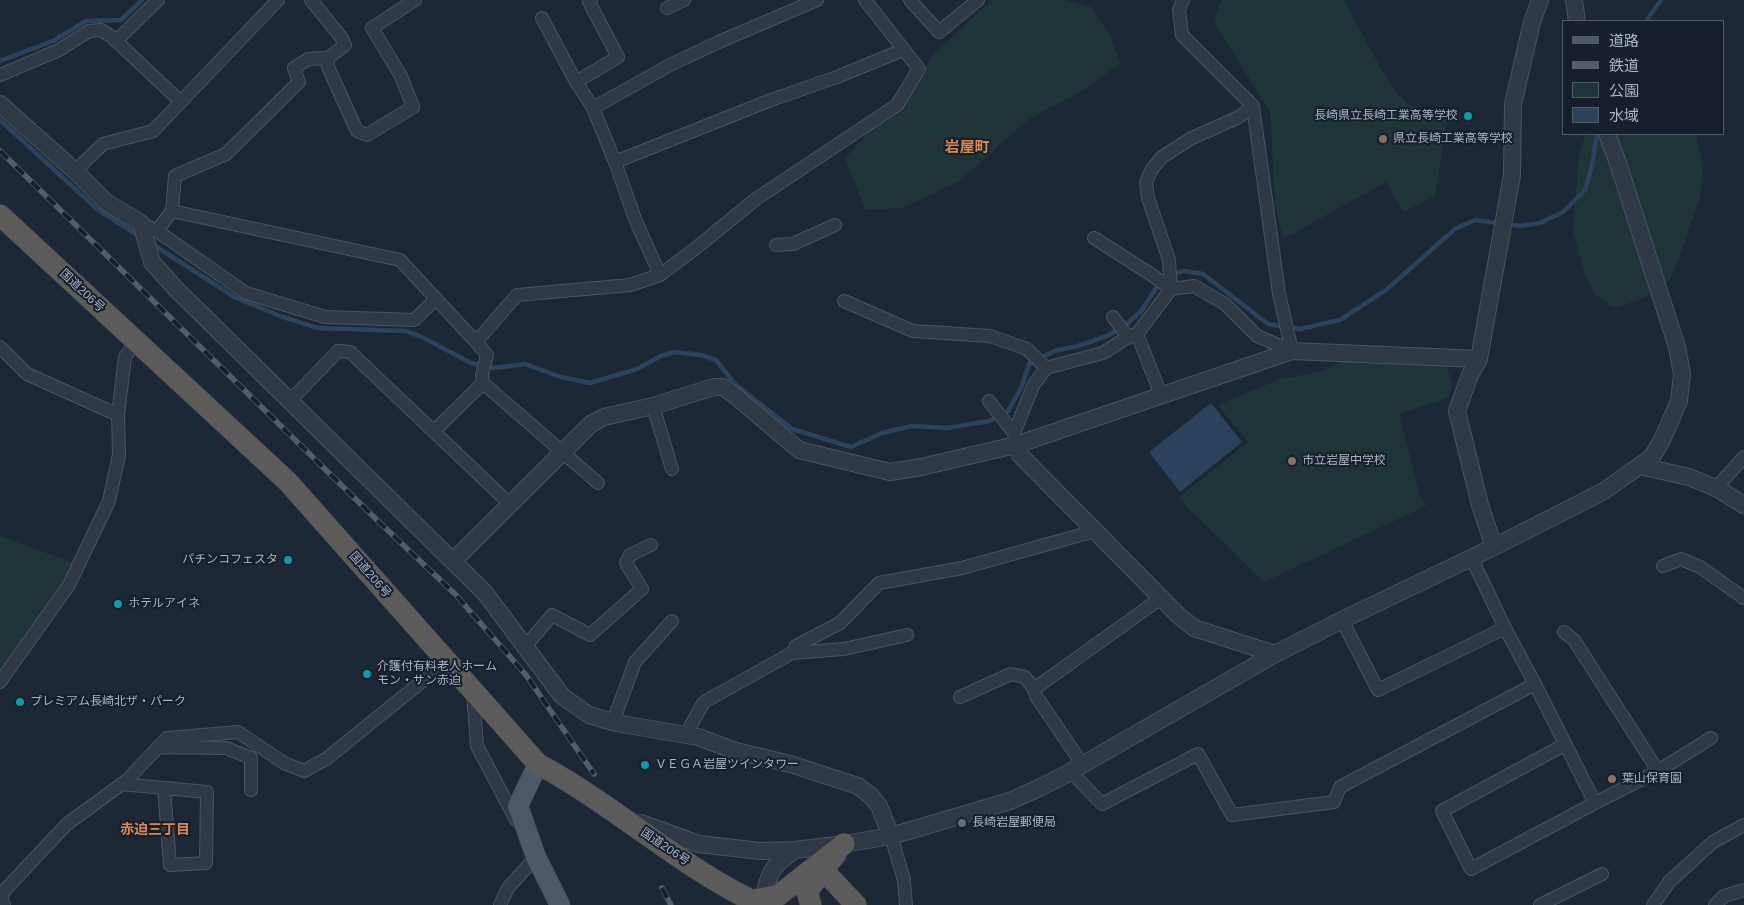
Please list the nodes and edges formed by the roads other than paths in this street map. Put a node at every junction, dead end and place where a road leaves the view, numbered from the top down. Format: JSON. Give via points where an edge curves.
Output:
{"nodes":[{"id":1,"x":158,"y":0,"type":"edge"},
{"id":2,"x":278,"y":0,"type":"edge"},
{"id":3,"x":311,"y":0,"type":"edge"},
{"id":4,"x":416,"y":0,"type":"edge"},
{"id":5,"x":591,"y":0,"type":"edge"},
{"id":6,"x":684,"y":0,"type":"edge"},
{"id":7,"x":817,"y":0,"type":"edge"},
{"id":8,"x":865,"y":0,"type":"edge"},
{"id":9,"x":910,"y":0,"type":"edge"},
{"id":10,"x":978,"y":0,"type":"edge"},
{"id":11,"x":1183,"y":0,"type":"edge"},
{"id":12,"x":1540,"y":0,"type":"edge"},
{"id":13,"x":1574,"y":0,"type":"edge"},
{"id":14,"x":667,"y":8,"type":"dead end"},
{"id":15,"x":542,"y":18,"type":"dead end"},
{"id":16,"x":1577,"y":20,"type":"edge"},
{"id":17,"x":116,"y":41,"type":"junction"},
{"id":18,"x":904,"y":50,"type":"junction"},
{"id":19,"x":328,"y":58,"type":"junction"},
{"id":20,"x":0,"y":75,"type":"edge"},
{"id":21,"x":576,"y":82,"type":"junction"},
{"id":22,"x":180,"y":102,"type":"junction"},
{"id":23,"x":0,"y":104,"type":"edge"},
{"id":24,"x":1253,"y":106,"type":"junction"},
{"id":25,"x":593,"y":108,"type":"junction"},
{"id":26,"x":1607,"y":135,"type":"edge"},
{"id":27,"x":615,"y":162,"type":"junction"},
{"id":28,"x":75,"y":171,"type":"junction"},
{"id":29,"x":172,"y":211,"type":"junction"},
{"id":30,"x":0,"y":215,"type":"edge"},
{"id":31,"x":835,"y":226,"type":"dead end"},
{"id":32,"x":147,"y":227,"type":"junction"},
{"id":33,"x":1094,"y":238,"type":"dead end"},
{"id":34,"x":776,"y":246,"type":"dead end"},
{"id":35,"x":660,"y":275,"type":"junction"},
{"id":36,"x":1171,"y":289,"type":"junction"},
{"id":37,"x":436,"y":299,"type":"junction"},
{"id":38,"x":844,"y":301,"type":"dead end"},
{"id":39,"x":1112,"y":317,"type":"dead end"},
{"id":40,"x":1133,"y":335,"type":"junction"},
{"id":41,"x":136,"y":342,"type":"junction"},
{"id":42,"x":476,"y":342,"type":"junction"},
{"id":43,"x":1290,"y":344,"type":"junction"},
{"id":44,"x":0,"y":347,"type":"edge"},
{"id":45,"x":1479,"y":359,"type":"junction"},
{"id":46,"x":1046,"y":368,"type":"junction"},
{"id":47,"x":482,"y":379,"type":"junction"},
{"id":48,"x":1161,"y":395,"type":"junction"},
{"id":49,"x":989,"y":401,"type":"dead end"},
{"id":50,"x":290,"y":402,"type":"junction"},
{"id":51,"x":653,"y":406,"type":"junction"},
{"id":52,"x":118,"y":415,"type":"junction"},
{"id":53,"x":434,"y":432,"type":"junction"},
{"id":54,"x":1015,"y":439,"type":"junction"},
{"id":55,"x":562,"y":451,"type":"junction"},
{"id":56,"x":1744,"y":457,"type":"edge"},
{"id":57,"x":1640,"y":466,"type":"junction"},
{"id":58,"x":672,"y":469,"type":"dead end"},
{"id":59,"x":598,"y":483,"type":"dead end"},
{"id":60,"x":1716,"y":488,"type":"junction"},
{"id":61,"x":509,"y":503,"type":"junction"},
{"id":62,"x":1744,"y":505,"type":"edge"},
{"id":63,"x":1095,"y":531,"type":"junction"},
{"id":64,"x":651,"y":545,"type":"dead end"},
{"id":65,"x":1494,"y":547,"type":"junction"},
{"id":66,"x":1472,"y":557,"type":"junction"},
{"id":67,"x":453,"y":561,"type":"junction"},
{"id":68,"x":1663,"y":566,"type":"dead end"},
{"id":69,"x":1161,"y":598,"type":"junction"},
{"id":70,"x":1744,"y":598,"type":"edge"},
{"id":71,"x":1342,"y":620,"type":"junction"},
{"id":72,"x":672,"y":622,"type":"dead end"},
{"id":73,"x":1505,"y":628,"type":"junction"},
{"id":74,"x":1564,"y":632,"type":"dead end"},
{"id":75,"x":907,"y":635,"type":"dead end"},
{"id":76,"x":525,"y":647,"type":"junction"},
{"id":77,"x":792,"y":653,"type":"junction"},
{"id":78,"x":1275,"y":654,"type":"junction"},
{"id":79,"x":446,"y":662,"type":"junction"},
{"id":80,"x":0,"y":682,"type":"edge"},
{"id":81,"x":1535,"y":684,"type":"junction"},
{"id":82,"x":1034,"y":689,"type":"junction"},
{"id":83,"x":473,"y":692,"type":"junction"},
{"id":84,"x":960,"y":697,"type":"dead end"},
{"id":85,"x":612,"y":722,"type":"junction"},
{"id":86,"x":686,"y":734,"type":"junction"},
{"id":87,"x":1711,"y":738,"type":"dead end"},
{"id":88,"x":1564,"y":744,"type":"junction"},
{"id":89,"x":158,"y":747,"type":"junction"},
{"id":90,"x":538,"y":764,"type":"junction"},
{"id":91,"x":1077,"y":768,"type":"junction"},
{"id":92,"x":1658,"y":771,"type":"junction"},
{"id":93,"x":121,"y":784,"type":"junction"},
{"id":94,"x":574,"y":785,"type":"junction"},
{"id":95,"x":164,"y":788,"type":"junction"},
{"id":96,"x":252,"y":790,"type":"dead end"},
{"id":97,"x":1595,"y":803,"type":"junction"},
{"id":98,"x":1744,"y":825,"type":"edge"},
{"id":99,"x":891,"y":836,"type":"junction"},
{"id":100,"x":844,"y":844,"type":"junction"},
{"id":101,"x":795,"y":850,"type":"junction"},
{"id":102,"x":536,"y":857,"type":"junction"},
{"id":103,"x":823,"y":870,"type":"junction"},
{"id":104,"x":1602,"y":874,"type":"dead end"},
{"id":105,"x":1744,"y":890,"type":"edge"},
{"id":106,"x":762,"y":902,"type":"edge"},
{"id":107,"x":4,"y":905,"type":"edge"},
{"id":108,"x":500,"y":905,"type":"edge"},
{"id":109,"x":560,"y":905,"type":"edge"},
{"id":110,"x":811,"y":905,"type":"edge"},
{"id":111,"x":856,"y":905,"type":"edge"},
{"id":112,"x":906,"y":905,"type":"edge"},
{"id":113,"x":1540,"y":905,"type":"edge"},
{"id":114,"x":1653,"y":905,"type":"edge"},
{"id":115,"x":1715,"y":905,"type":"edge"}],
"edges":[{"from":1,"to":17,"type":"street"},
{"from":2,"to":22,"type":"street"},
{"from":3,"to":19,"type":"street","via":[[345,45]]},
{"from":4,"to":19,"type":"street","via":[[372,28],[402,76],[413,107],[367,135],[356,131],[328,67]]},
{"from":5,"to":21,"type":"street","via":[[589,2],[618,57]]},
{"from":6,"to":14,"type":"street"},
{"from":7,"to":25,"type":"street","via":[[721,40]]},
{"from":8,"to":18,"type":"street"},
{"from":9,"to":10,"type":"street","via":[[939,32]]},
{"from":11,"to":24,"type":"street","via":[[1179,10],[1182,35]]},
{"from":12,"to":45,"type":"street","via":[[1513,104],[1512,175]]},
{"from":13,"to":16,"type":"street"},
{"from":15,"to":21,"type":"street"},
{"from":17,"to":20,"type":"street","via":[[101,30],[90,31],[59,50]]},
{"from":17,"to":22,"type":"street"},
{"from":18,"to":27,"type":"street"},
{"from":18,"to":35,"type":"street","via":[[919,69],[897,105],[756,199]]},
{"from":19,"to":29,"type":"street","via":[[308,59],[294,68],[300,82],[226,154],[175,176]]},
{"from":21,"to":25,"type":"street"},
{"from":22,"to":28,"type":"street","via":[[153,131],[103,144]]},
{"from":23,"to":28,"type":"street"},
{"from":24,"to":36,"type":"street","via":[[1239,117],[1192,138],[1162,158],[1146,182],[1148,198],[1169,260]]},
{"from":24,"to":43,"type":"street","via":[[1279,294]]},
{"from":25,"to":27,"type":"street"},
{"from":26,"to":57,"type":"street","via":[[1677,347],[1682,374],[1679,400],[1663,438],[1652,457]]},
{"from":27,"to":35,"type":"street","via":[[635,219]]},
{"from":28,"to":32,"type":"street","via":[[107,203]]},
{"from":29,"to":32,"type":"street"},
{"from":29,"to":37,"type":"street","via":[[400,260]]},
{"from":30,"to":41,"type":"highway","name":"国道206号"},
{"from":31,"to":34,"type":"street","via":[[793,244]]},
{"from":32,"to":37,"type":"street","via":[[246,293],[325,317],[414,320]]},
{"from":32,"to":50,"type":"street","via":[[152,262]]},
{"from":33,"to":36,"type":"street"},
{"from":35,"to":42,"type":"street","via":[[630,285],[516,295]]},
{"from":36,"to":40,"type":"street"},
{"from":36,"to":43,"type":"street","via":[[1194,286],[1225,304],[1257,336]]},
{"from":37,"to":42,"type":"street"},
{"from":38,"to":46,"type":"street","via":[[913,331],[990,336],[1027,350]]},
{"from":39,"to":40,"type":"street"},
{"from":40,"to":46,"type":"street","via":[[1103,353]]},
{"from":40,"to":48,"type":"street"},
{"from":41,"to":52,"type":"street","via":[[124,357]]},
{"from":41,"to":79,"type":"highway","name":"国道206号","via":[[288,482]]},
{"from":42,"to":47,"type":"street","via":[[486,355]]},
{"from":43,"to":45,"type":"street"},
{"from":43,"to":48,"type":"street"},
{"from":44,"to":52,"type":"street","via":[[27,374]]},
{"from":45,"to":65,"type":"street","via":[[1457,411]]},
{"from":46,"to":54,"type":"street","via":[[1033,386]]},
{"from":47,"to":53,"type":"street"},
{"from":47,"to":55,"type":"street"},
{"from":48,"to":54,"type":"street"},
{"from":49,"to":54,"type":"street"},
{"from":50,"to":53,"type":"street","via":[[338,351],[350,352]]},
{"from":50,"to":67,"type":"street"},
{"from":51,"to":54,"type":"street","via":[[706,389],[723,387],[799,450],[890,472],[921,468]]},
{"from":51,"to":55,"type":"street","via":[[604,417],[586,428]]},
{"from":51,"to":58,"type":"street"},
{"from":52,"to":80,"type":"street","via":[[119,455],[109,501],[69,585]]},
{"from":53,"to":61,"type":"street"},
{"from":54,"to":63,"type":"street","via":[[1020,455]]},
{"from":55,"to":59,"type":"street"},
{"from":55,"to":61,"type":"street"},
{"from":56,"to":60,"type":"street"},
{"from":57,"to":60,"type":"street","via":[[1688,477]]},
{"from":57,"to":65,"type":"street","via":[[1604,491]]},
{"from":60,"to":62,"type":"street"},
{"from":61,"to":67,"type":"street"},
{"from":63,"to":69,"type":"street"},
{"from":63,"to":77,"type":"street","via":[[962,568],[879,583],[840,623],[796,646]]},
{"from":64,"to":76,"type":"street","via":[[630,555],[626,563],[642,589],[590,635],[552,615]]},
{"from":65,"to":66,"type":"street"},
{"from":66,"to":71,"type":"street"},
{"from":66,"to":73,"type":"street"},
{"from":67,"to":76,"type":"street","via":[[485,593]]},
{"from":68,"to":70,"type":"street","via":[[1681,559],[1700,567]]},
{"from":69,"to":78,"type":"street","via":[[1194,628]]},
{"from":69,"to":82,"type":"street"},
{"from":71,"to":73,"type":"street","via":[[1378,690]]},
{"from":71,"to":78,"type":"street"},
{"from":72,"to":85,"type":"street","via":[[635,662]]},
{"from":73,"to":81,"type":"street"},
{"from":74,"to":92,"type":"street","via":[[1574,640]]},
{"from":75,"to":77,"type":"street","via":[[844,649]]},
{"from":76,"to":85,"type":"street","via":[[562,696],[589,714]]},
{"from":77,"to":86,"type":"street","via":[[704,702]]},
{"from":78,"to":91,"type":"street"},
{"from":79,"to":83,"type":"highway","name":"国道206号"},
{"from":79,"to":89,"type":"street","via":[[326,759],[304,771],[284,763],[238,732],[167,738]]},
{"from":81,"to":88,"type":"street"},
{"from":81,"to":91,"type":"street","via":[[1340,787],[1334,802],[1232,815],[1198,754],[1102,804]]},
{"from":82,"to":84,"type":"street","via":[[1025,677],[1011,674]]},
{"from":82,"to":91,"type":"street"},
{"from":83,"to":90,"type":"highway","name":"国道206号"},
{"from":83,"to":102,"type":"street","via":[[477,746]]},
{"from":85,"to":86,"type":"street"},
{"from":86,"to":99,"type":"street","via":[[858,786],[879,806]]},
{"from":87,"to":92,"type":"street"},
{"from":88,"to":97,"type":"street"},
{"from":88,"to":97,"type":"street","via":[[1442,811],[1471,869]]},
{"from":89,"to":93,"type":"street"},
{"from":89,"to":96,"type":"street","via":[[226,748],[251,758]]},
{"from":90,"to":94,"type":"highway","name":"国道206号"},
{"from":90,"to":102,"type":"main road","via":[[518,806]]},
{"from":91,"to":99,"type":"street","via":[[1010,802]]},
{"from":92,"to":97,"type":"street"},
{"from":93,"to":95,"type":"street"},
{"from":93,"to":107,"type":"street","via":[[67,824],[48,843],[4,891],[1,900]]},
{"from":94,"to":101,"type":"street","via":[[646,826],[699,844],[760,851]]},
{"from":94,"to":106,"type":"highway","name":"国道206号","via":[[686,861]]},
{"from":95,"to":95,"type":"street","via":[[170,865],[206,863],[207,792]]},
{"from":98,"to":114,"type":"street","via":[[1714,842],[1669,882]]},
{"from":99,"to":100,"type":"street"},
{"from":99,"to":112,"type":"street","via":[[904,880]]},
{"from":100,"to":101,"type":"street"},
{"from":100,"to":103,"type":"highway"},
{"from":100,"to":106,"type":"highway","via":[[779,895]]},
{"from":101,"to":106,"type":"street","via":[[776,864]]},
{"from":102,"to":108,"type":"street","via":[[508,888]]},
{"from":102,"to":109,"type":"main road"},
{"from":103,"to":110,"type":"highway","via":[[807,892]]},
{"from":103,"to":111,"type":"highway"},
{"from":104,"to":113,"type":"street"},
{"from":105,"to":115,"type":"street","via":[[1724,896]]}]}
